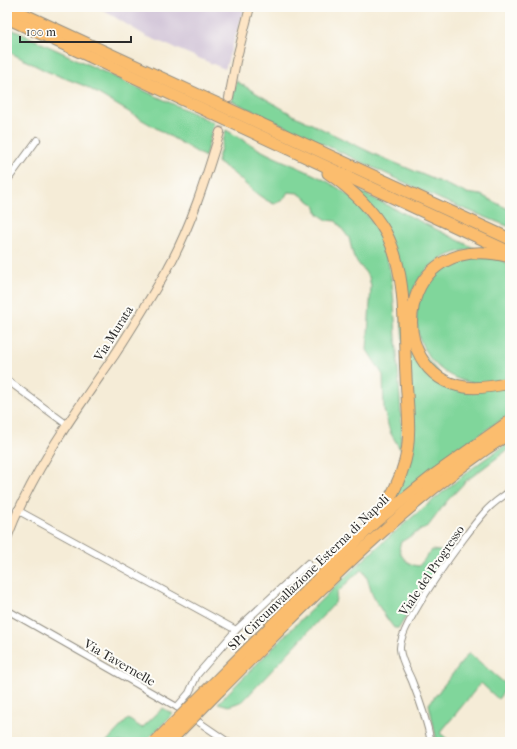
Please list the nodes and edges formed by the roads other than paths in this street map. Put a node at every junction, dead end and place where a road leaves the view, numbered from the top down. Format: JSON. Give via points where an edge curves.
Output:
{"nodes":[{"id":1,"x":8,"y":7,"type":"edge"},
{"id":2,"x":250,"y":7,"type":"edge"},
{"id":3,"x":7,"y":18,"type":"edge"},
{"id":4,"x":229,"y":98,"type":"tunnel mouth"},
{"id":5,"x":220,"y":132,"type":"tunnel mouth"},
{"id":6,"x":37,"y":140,"type":"dead end"},
{"id":7,"x":306,"y":157,"type":"junction"},
{"id":8,"x":7,"y":182,"type":"edge"},
{"id":9,"x":466,"y":219,"type":"junction"},
{"id":10,"x":510,"y":233,"type":"edge"},
{"id":11,"x":510,"y":239,"type":"edge"},
{"id":12,"x":510,"y":252,"type":"edge"},
{"id":13,"x":510,"y":257,"type":"edge"},
{"id":14,"x":7,"y":380,"type":"edge"},
{"id":15,"x":510,"y":383,"type":"edge"},
{"id":16,"x":510,"y":421,"type":"edge"},
{"id":17,"x":66,"y":424,"type":"junction"},
{"id":18,"x":510,"y":433,"type":"edge"},
{"id":19,"x":510,"y":440,"type":"edge"},
{"id":20,"x":441,"y":483,"type":"junction"},
{"id":21,"x":510,"y":491,"type":"edge"},
{"id":22,"x":18,"y":510,"type":"junction"},
{"id":23,"x":374,"y":523,"type":"junction"},
{"id":24,"x":7,"y":538,"type":"edge"},
{"id":25,"x":308,"y":562,"type":"dead end"},
{"id":26,"x":7,"y":610,"type":"edge"},
{"id":27,"x":236,"y":630,"type":"junction"},
{"id":28,"x":217,"y":687,"type":"junction"},
{"id":29,"x":177,"y":707,"type":"junction"},
{"id":30,"x":218,"y":739,"type":"edge"},
{"id":31,"x":155,"y":742,"type":"edge"},
{"id":32,"x":169,"y":742,"type":"edge"},
{"id":33,"x":228,"y":742,"type":"edge"},
{"id":34,"x":431,"y":742,"type":"edge"}],
"edges":[{"from":1,"to":9,"type":"highway"},
{"from":2,"to":4,"type":"street"},
{"from":3,"to":7,"type":"highway"},
{"from":5,"to":17,"type":"street","name":"Via Murata","via":[[207,175],[173,258],[115,354]]},
{"from":6,"to":8,"type":"street"},
{"from":7,"to":12,"type":"highway"},
{"from":7,"to":23,"type":"highway","via":[[352,191],[378,220],[393,249],[400,279],[408,421],[407,448],[397,485],[385,509]]},
{"from":9,"to":10,"type":"highway","via":[[484,222]]},
{"from":9,"to":11,"type":"highway"},
{"from":13,"to":15,"type":"highway","via":[[481,252],[446,260],[428,276],[416,295],[411,323],[415,345],[428,368],[444,380],[465,387]]},
{"from":14,"to":17,"type":"street"},
{"from":16,"to":23,"type":"highway","name":"SP1 Circumvallazione Esterna di Napoli","via":[[434,475]]},
{"from":17,"to":22,"type":"street","name":"Via Murata"},
{"from":18,"to":20,"type":"highway","name":"SP1 Circumvallazione Esterna di Napoli"},
{"from":19,"to":20,"type":"highway"},
{"from":20,"to":28,"type":"highway","name":"SP1 Circumvallazione Esterna di Napoli","via":[[340,570]]},
{"from":21,"to":34,"type":"street","name":"Viale del Progresso","via":[[490,506],[478,520],[432,584],[401,638],[402,660],[422,706]]},
{"from":22,"to":24,"type":"street","name":"Via Murata"},
{"from":22,"to":27,"type":"street"},
{"from":23,"to":28,"type":"highway","name":"SP1 Circumvallazione Esterna di Napoli"},
{"from":25,"to":27,"type":"street"},
{"from":26,"to":29,"type":"street","name":"Via Tavernelle"},
{"from":27,"to":29,"type":"street","via":[[197,675],[189,693]]},
{"from":28,"to":31,"type":"highway","name":"SP1 Circumvallazione Esterna di Napoli","bridge":true},
{"from":28,"to":32,"type":"highway","name":"SP1 Circumvallazione Esterna di Napoli","bridge":true},
{"from":29,"to":30,"type":"street","name":"Via Tavernelle"},
{"from":30,"to":33,"type":"street","name":"Via Tavernelle"}]}
